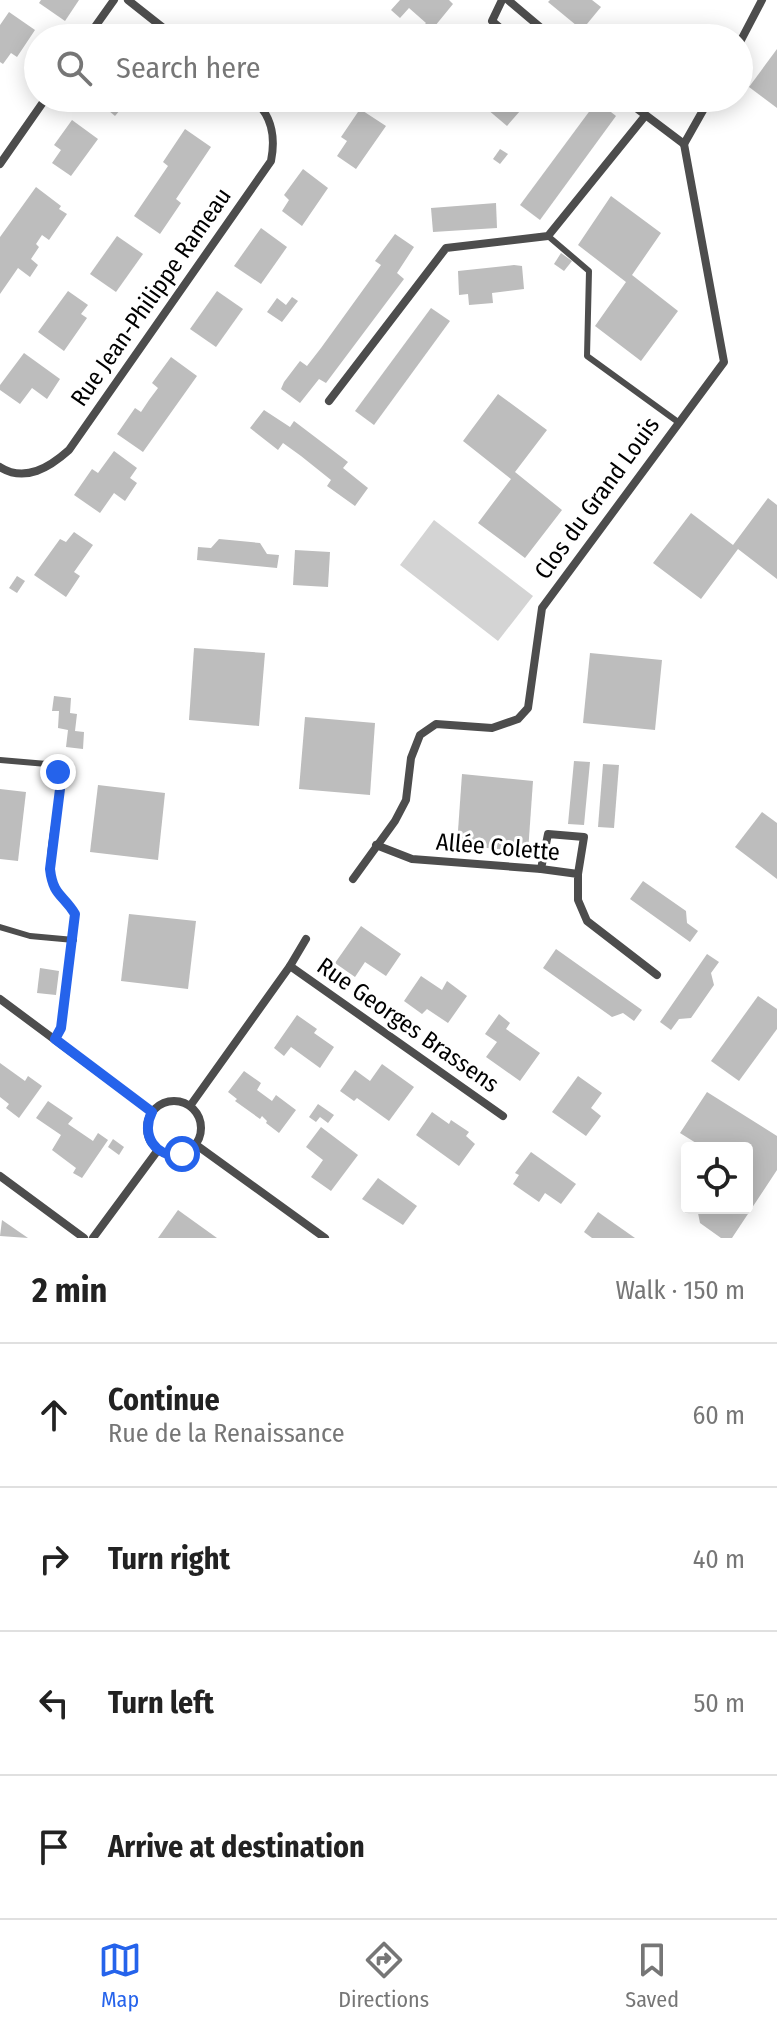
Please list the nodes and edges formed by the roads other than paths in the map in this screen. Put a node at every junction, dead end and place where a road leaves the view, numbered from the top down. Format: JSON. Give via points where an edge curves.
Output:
{"nodes":[{"id":1,"x":114,"y":0,"type":"edge"},
{"id":2,"x":128,"y":0,"type":"edge"},
{"id":3,"x":505,"y":0,"type":"edge"},
{"id":4,"x":762,"y":0,"type":"edge"},
{"id":5,"x":97,"y":24,"type":"edge"},
{"id":6,"x":158,"y":24,"type":"edge"},
{"id":7,"x":496,"y":24,"type":"edge"},
{"id":8,"x":535,"y":24,"type":"edge"},
{"id":9,"x":749,"y":24,"type":"edge"},
{"id":10,"x":36,"y":112,"type":"edge"},
{"id":11,"x":265,"y":112,"type":"edge"},
{"id":12,"x":640,"y":112,"type":"edge"},
{"id":13,"x":702,"y":112,"type":"edge"},
{"id":14,"x":645,"y":116,"type":"junction"},
{"id":15,"x":684,"y":144,"type":"junction"},
{"id":16,"x":0,"y":164,"type":"edge"},
{"id":17,"x":548,"y":236,"type":"junction"},
{"id":18,"x":329,"y":401,"type":"dead end"},
{"id":19,"x":678,"y":422,"type":"junction"},
{"id":20,"x":0,"y":467,"type":"edge"},
{"id":21,"x":0,"y":760,"type":"edge"},
{"id":22,"x":376,"y":845,"type":"junction"},
{"id":23,"x":541,"y":869,"type":"junction"},
{"id":24,"x":578,"y":874,"type":"junction"},
{"id":25,"x":353,"y":879,"type":"dead end"},
{"id":26,"x":0,"y":927,"type":"edge"},
{"id":27,"x":306,"y":939,"type":"dead end"},
{"id":28,"x":74,"y":940,"type":"junction"},
{"id":29,"x":290,"y":966,"type":"junction"},
{"id":30,"x":657,"y":975,"type":"dead end"},
{"id":31,"x":0,"y":999,"type":"edge"},
{"id":32,"x":55,"y":1039,"type":"junction"},
{"id":33,"x":190,"y":1106,"type":"junction"},
{"id":34,"x":152,"y":1112,"type":"junction"},
{"id":35,"x":503,"y":1116,"type":"dead end"},
{"id":36,"x":195,"y":1144,"type":"junction"},
{"id":37,"x":158,"y":1150,"type":"junction"},
{"id":38,"x":0,"y":1176,"type":"edge"},
{"id":39,"x":84,"y":1238,"type":"edge"},
{"id":40,"x":93,"y":1238,"type":"edge"},
{"id":41,"x":325,"y":1238,"type":"edge"}],
"edges":[{"from":1,"to":5,"type":"street"},
{"from":2,"to":6,"type":"street"},
{"from":3,"to":7,"type":"street","via":[[492,21]]},
{"from":3,"to":8,"type":"street"},
{"from":4,"to":9,"type":"street"},
{"from":10,"to":16,"type":"street"},
{"from":11,"to":20,"type":"street","name":"Rue Jean-Philippe Rameau","via":[[273,129],[271,161],[69,450],[51,467],[27,474]]},
{"from":12,"to":14,"type":"street"},
{"from":13,"to":15,"type":"street"},
{"from":14,"to":15,"type":"street"},
{"from":14,"to":17,"type":"street"},
{"from":15,"to":19,"type":"street","name":"Clos du Grand Louis","via":[[724,362]]},
{"from":17,"to":18,"type":"street","via":[[446,248]]},
{"from":17,"to":19,"type":"lane","via":[[589,271],[587,356]]},
{"from":19,"to":22,"type":"street","name":"Clos du Grand Louis","via":[[542,608],[528,708],[518,719],[492,728],[436,724],[420,735],[406,800]]},
{"from":21,"to":28,"type":"lane","via":[[47,764],[58,772],[50,869],[57,894],[75,914]]},
{"from":22,"to":23,"type":"street","name":"Allée Colette","via":[[412,859]]},
{"from":22,"to":25,"type":"street","name":"Clos du Grand Louis"},
{"from":23,"to":24,"type":"street","name":"Allée Colette"},
{"from":23,"to":24,"type":"street","via":[[548,834],[584,837]]},
{"from":24,"to":30,"type":"street","name":"Allée Colette","via":[[578,900],[587,921]]},
{"from":26,"to":28,"type":"lane"},
{"from":27,"to":29,"type":"street","name":"Rue Georges Brassens"},
{"from":28,"to":32,"type":"lane"},
{"from":29,"to":33,"type":"street","name":"Rue Georges Brassens"},
{"from":29,"to":35,"type":"street","name":"Rue Georges Brassens"},
{"from":31,"to":32,"type":"street"},
{"from":32,"to":34,"type":"street"},
{"from":33,"to":34,"type":"street","via":[[165,1102]]},
{"from":33,"to":36,"type":"street","via":[[200,1120]]},
{"from":34,"to":37,"type":"street","via":[[146,1128]]},
{"from":36,"to":37,"type":"street","via":[[174,1155]]},
{"from":36,"to":41,"type":"street"},
{"from":37,"to":40,"type":"street"},
{"from":38,"to":39,"type":"street"}]}
